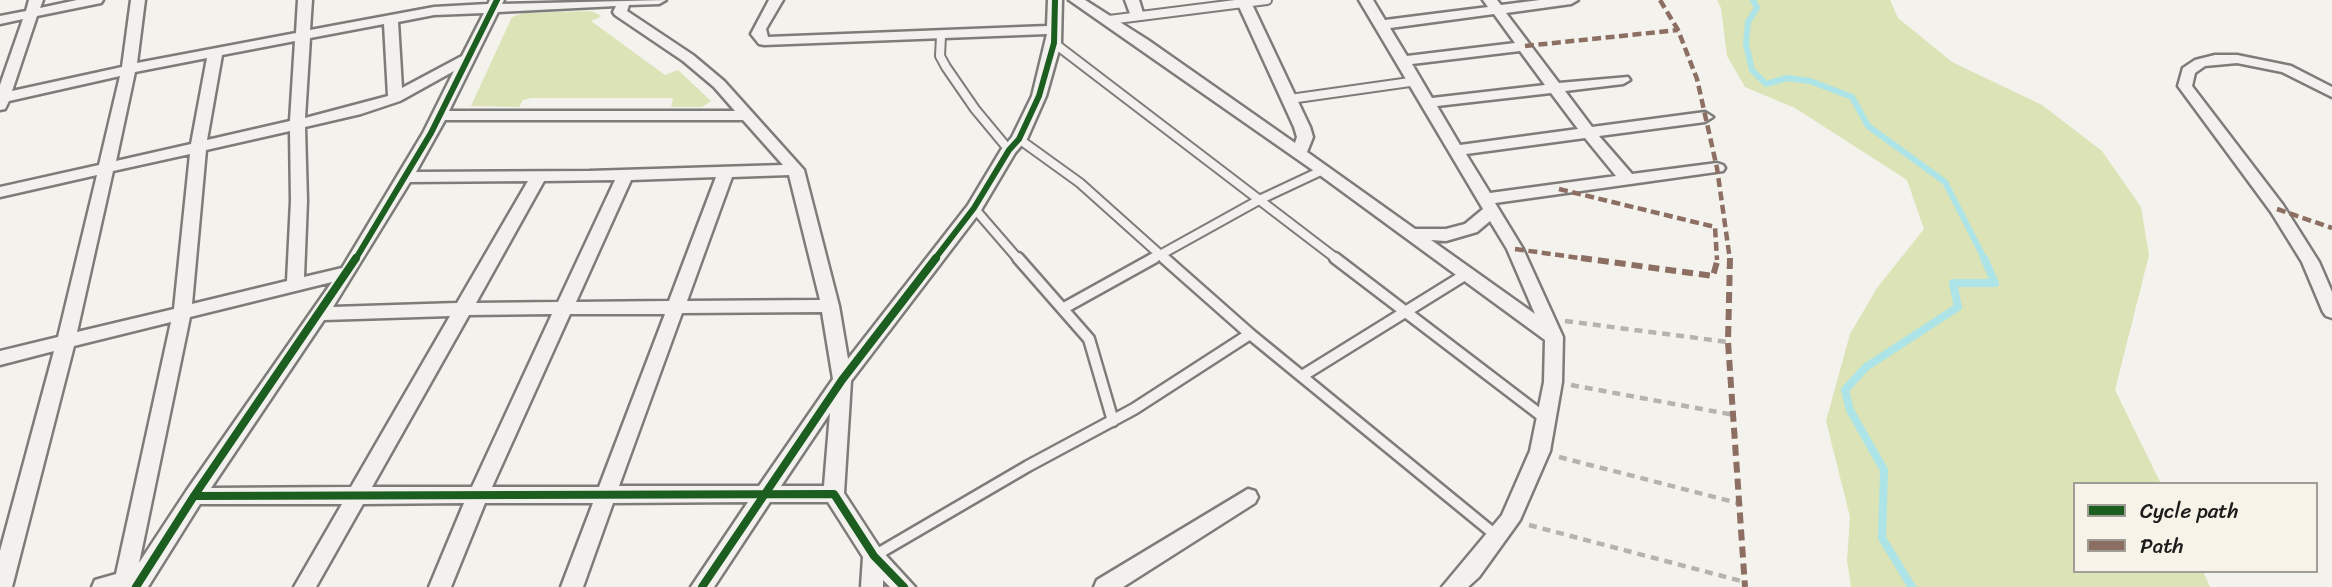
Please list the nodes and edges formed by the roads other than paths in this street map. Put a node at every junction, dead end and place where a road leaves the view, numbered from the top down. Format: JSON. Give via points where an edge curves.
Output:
{"nodes":[{"id":1,"x":96,"y":0,"type":"edge"},
{"id":2,"x":138,"y":0,"type":"edge"},
{"id":3,"x":305,"y":0,"type":"edge"},
{"id":4,"x":659,"y":0,"type":"edge"},
{"id":5,"x":776,"y":0,"type":"edge"},
{"id":6,"x":1055,"y":0,"type":"edge"},
{"id":7,"x":1076,"y":0,"type":"edge"},
{"id":8,"x":1132,"y":0,"type":"edge"},
{"id":9,"x":1267,"y":0,"type":"edge"},
{"id":10,"x":1366,"y":0,"type":"edge"},
{"id":11,"x":1571,"y":0,"type":"edge"},
{"id":12,"x":625,"y":1,"type":"edge"},
{"id":13,"x":1244,"y":1,"type":"edge"},
{"id":14,"x":495,"y":4,"type":"edge"},
{"id":15,"x":1494,"y":5,"type":"edge"},
{"id":16,"x":34,"y":6,"type":"edge"},
{"id":17,"x":1137,"y":16,"type":"junction"},
{"id":18,"x":391,"y":19,"type":"junction"},
{"id":19,"x":0,"y":20,"type":"edge"},
{"id":20,"x":1109,"y":20,"type":"junction"},
{"id":21,"x":1380,"y":25,"type":"junction"},
{"id":22,"x":302,"y":36,"type":"junction"},
{"id":23,"x":941,"y":36,"type":"junction"},
{"id":24,"x":1055,"y":37,"type":"junction"},
{"id":25,"x":1525,"y":46,"type":"junction"},
{"id":26,"x":215,"y":52,"type":"junction"},
{"id":27,"x":466,"y":59,"type":"junction"},
{"id":28,"x":1403,"y":61,"type":"junction"},
{"id":29,"x":129,"y":69,"type":"junction"},
{"id":30,"x":1623,"y":80,"type":"dead end"},
{"id":31,"x":1417,"y":81,"type":"junction"},
{"id":32,"x":1556,"y":87,"type":"junction"},
{"id":33,"x":2332,"y":93,"type":"edge"},
{"id":34,"x":395,"y":98,"type":"junction"},
{"id":35,"x":1290,"y":99,"type":"junction"},
{"id":36,"x":1,"y":102,"type":"edge"},
{"id":37,"x":1429,"y":103,"type":"junction"},
{"id":38,"x":748,"y":115,"type":"junction"},
{"id":39,"x":439,"y":116,"type":"junction"},
{"id":40,"x":1705,"y":117,"type":"dead end"},
{"id":41,"x":297,"y":125,"type":"junction"},
{"id":42,"x":1588,"y":132,"type":"junction"},
{"id":43,"x":1014,"y":144,"type":"junction"},
{"id":44,"x":198,"y":148,"type":"junction"},
{"id":45,"x":1457,"y":150,"type":"junction"},
{"id":46,"x":1299,"y":153,"type":"junction"},
{"id":47,"x":104,"y":168,"type":"junction"},
{"id":48,"x":1717,"y":168,"type":"dead end"},
{"id":49,"x":796,"y":170,"type":"junction"},
{"id":50,"x":1323,"y":170,"type":"junction"},
{"id":51,"x":726,"y":172,"type":"junction"},
{"id":52,"x":625,"y":175,"type":"junction"},
{"id":53,"x":405,"y":177,"type":"junction"},
{"id":54,"x":538,"y":177,"type":"junction"},
{"id":55,"x":1627,"y":179,"type":"junction"},
{"id":56,"x":0,"y":192,"type":"edge"},
{"id":57,"x":1259,"y":200,"type":"junction"},
{"id":58,"x":1488,"y":204,"type":"junction"},
{"id":59,"x":974,"y":208,"type":"junction"},
{"id":60,"x":1413,"y":234,"type":"junction"},
{"id":61,"x":1160,"y":253,"type":"junction"},
{"id":62,"x":348,"y":272,"type":"junction"},
{"id":63,"x":1468,"y":273,"type":"junction"},
{"id":64,"x":295,"y":286,"type":"junction"},
{"id":65,"x":830,"y":306,"type":"junction"},
{"id":66,"x":2331,"y":307,"type":"edge"},
{"id":67,"x":564,"y":308,"type":"junction"},
{"id":68,"x":1064,"y":308,"type":"junction"},
{"id":69,"x":462,"y":309,"type":"junction"},
{"id":70,"x":676,"y":309,"type":"junction"},
{"id":71,"x":1404,"y":310,"type":"junction"},
{"id":72,"x":182,"y":314,"type":"junction"},
{"id":73,"x":319,"y":314,"type":"junction"},
{"id":74,"x":1250,"y":334,"type":"junction"},
{"id":75,"x":1553,"y":337,"type":"junction"},
{"id":76,"x":66,"y":341,"type":"junction"},
{"id":77,"x":0,"y":358,"type":"edge"},
{"id":78,"x":1302,"y":376,"type":"junction"},
{"id":79,"x":842,"y":380,"type":"junction"},
{"id":80,"x":1546,"y":419,"type":"junction"},
{"id":81,"x":1114,"y":421,"type":"junction"},
{"id":82,"x":608,"y":494,"type":"junction"},
{"id":83,"x":834,"y":494,"type":"junction"},
{"id":84,"x":356,"y":495,"type":"junction"},
{"id":85,"x":478,"y":495,"type":"junction"},
{"id":86,"x":764,"y":495,"type":"junction"},
{"id":87,"x":194,"y":496,"type":"junction"},
{"id":88,"x":1248,"y":496,"type":"dead end"},
{"id":89,"x":1498,"y":537,"type":"junction"},
{"id":90,"x":874,"y":556,"type":"junction"},
{"id":91,"x":135,"y":581,"type":"edge"},
{"id":92,"x":1,"y":587,"type":"edge"},
{"id":93,"x":103,"y":587,"type":"edge"},
{"id":94,"x":305,"y":587,"type":"edge"},
{"id":95,"x":440,"y":587,"type":"edge"},
{"id":96,"x":572,"y":587,"type":"edge"},
{"id":97,"x":702,"y":587,"type":"edge"},
{"id":98,"x":872,"y":587,"type":"edge"},
{"id":99,"x":904,"y":587,"type":"edge"},
{"id":100,"x":1105,"y":587,"type":"edge"},
{"id":101,"x":1453,"y":587,"type":"edge"}],
"edges":[{"from":1,"to":16,"type":"street"},
{"from":2,"to":29,"type":"street"},
{"from":3,"to":22,"type":"street"},
{"from":4,"to":12,"type":"street"},
{"from":5,"to":23,"type":"street","via":[[759,29],[764,41]]},
{"from":6,"to":24,"type":"street"},
{"from":7,"to":20,"type":"street"},
{"from":8,"to":17,"type":"street"},
{"from":9,"to":13,"type":"lane"},
{"from":10,"to":21,"type":"street"},
{"from":11,"to":15,"type":"street"},
{"from":12,"to":14,"type":"street"},
{"from":12,"to":38,"type":"street","via":[[620,12],[688,58]]},
{"from":13,"to":17,"type":"lane"},
{"from":13,"to":35,"type":"street"},
{"from":14,"to":18,"type":"street"},
{"from":14,"to":27,"type":"street"},
{"from":15,"to":21,"type":"street"},
{"from":15,"to":25,"type":"street"},
{"from":16,"to":19,"type":"street"},
{"from":16,"to":36,"type":"street"},
{"from":17,"to":20,"type":"lane"},
{"from":18,"to":22,"type":"street"},
{"from":18,"to":34,"type":"street"},
{"from":20,"to":46,"type":"street"},
{"from":21,"to":28,"type":"street"},
{"from":22,"to":26,"type":"street"},
{"from":22,"to":41,"type":"street"},
{"from":23,"to":24,"type":"street"},
{"from":23,"to":43,"type":"lane","via":[[940,55],[946,67],[975,109]]},
{"from":24,"to":43,"type":"street","via":[[1039,96]]},
{"from":24,"to":57,"type":"lane"},
{"from":25,"to":28,"type":"street"},
{"from":25,"to":32,"type":"street"},
{"from":26,"to":29,"type":"street"},
{"from":26,"to":44,"type":"street"},
{"from":27,"to":34,"type":"street"},
{"from":27,"to":39,"type":"street"},
{"from":28,"to":31,"type":"street"},
{"from":29,"to":36,"type":"street"},
{"from":29,"to":47,"type":"street"},
{"from":30,"to":32,"type":"street"},
{"from":31,"to":35,"type":"lane"},
{"from":31,"to":37,"type":"street"},
{"from":32,"to":37,"type":"street"},
{"from":32,"to":42,"type":"street"},
{"from":33,"to":66,"type":"street","via":[[2286,69],[2237,59],[2200,63],[2188,71],[2185,86],[2277,209]]},
{"from":34,"to":41,"type":"street"},
{"from":35,"to":46,"type":"street","via":[[1305,137]]},
{"from":37,"to":45,"type":"street"},
{"from":38,"to":39,"type":"street"},
{"from":38,"to":49,"type":"street"},
{"from":39,"to":53,"type":"street"},
{"from":40,"to":42,"type":"street"},
{"from":41,"to":44,"type":"street"},
{"from":41,"to":64,"type":"street"},
{"from":42,"to":45,"type":"street"},
{"from":42,"to":55,"type":"street"},
{"from":43,"to":59,"type":"street"},
{"from":43,"to":61,"type":"lane","via":[[1080,183]]},
{"from":44,"to":47,"type":"street"},
{"from":44,"to":72,"type":"street"},
{"from":45,"to":58,"type":"street"},
{"from":46,"to":50,"type":"street"},
{"from":47,"to":56,"type":"street"},
{"from":47,"to":76,"type":"street"},
{"from":48,"to":55,"type":"street"},
{"from":49,"to":51,"type":"street"},
{"from":49,"to":65,"type":"street"},
{"from":50,"to":57,"type":"lane"},
{"from":50,"to":60,"type":"street"},
{"from":51,"to":52,"type":"street"},
{"from":51,"to":70,"type":"street"},
{"from":52,"to":54,"type":"street"},
{"from":52,"to":67,"type":"street"},
{"from":53,"to":54,"type":"street"},
{"from":53,"to":62,"type":"street"},
{"from":54,"to":69,"type":"street"},
{"from":55,"to":58,"type":"street"},
{"from":57,"to":61,"type":"lane"},
{"from":57,"to":71,"type":"lane"},
{"from":58,"to":60,"type":"street","via":[[1471,229],[1446,235]]},
{"from":58,"to":75,"type":"street","via":[[1516,249]]},
{"from":59,"to":68,"type":"lane"},
{"from":59,"to":79,"type":"street"},
{"from":60,"to":63,"type":"street"},
{"from":61,"to":68,"type":"lane"},
{"from":61,"to":74,"type":"lane"},
{"from":62,"to":64,"type":"street"},
{"from":62,"to":73,"type":"street"},
{"from":63,"to":71,"type":"lane"},
{"from":63,"to":75,"type":"street"},
{"from":64,"to":72,"type":"street"},
{"from":65,"to":70,"type":"street"},
{"from":65,"to":79,"type":"street"},
{"from":67,"to":69,"type":"street"},
{"from":67,"to":70,"type":"street"},
{"from":67,"to":85,"type":"street"},
{"from":68,"to":81,"type":"lane","via":[[1089,339]]},
{"from":69,"to":73,"type":"street"},
{"from":69,"to":84,"type":"street"},
{"from":70,"to":82,"type":"street"},
{"from":71,"to":78,"type":"lane"},
{"from":71,"to":80,"type":"lane"},
{"from":72,"to":76,"type":"street"},
{"from":72,"to":91,"type":"street"},
{"from":73,"to":87,"type":"street"},
{"from":74,"to":78,"type":"lane"},
{"from":74,"to":81,"type":"lane"},
{"from":75,"to":80,"type":"street","via":[[1553,382]]},
{"from":76,"to":77,"type":"street"},
{"from":76,"to":92,"type":"street"},
{"from":78,"to":89,"type":"lane"},
{"from":79,"to":83,"type":"street"},
{"from":79,"to":86,"type":"street"},
{"from":80,"to":89,"type":"street","via":[[1540,452]]},
{"from":81,"to":90,"type":"lane"},
{"from":82,"to":85,"type":"street"},
{"from":82,"to":86,"type":"street"},
{"from":82,"to":96,"type":"street"},
{"from":83,"to":86,"type":"street"},
{"from":83,"to":90,"type":"street"},
{"from":84,"to":85,"type":"street"},
{"from":84,"to":87,"type":"street"},
{"from":84,"to":94,"type":"street"},
{"from":85,"to":95,"type":"street"},
{"from":86,"to":97,"type":"street"},
{"from":87,"to":91,"type":"street"},
{"from":88,"to":100,"type":"street"},
{"from":89,"to":101,"type":"street"},
{"from":90,"to":98,"type":"street"},
{"from":90,"to":99,"type":"street"},
{"from":91,"to":93,"type":"street"}]}
